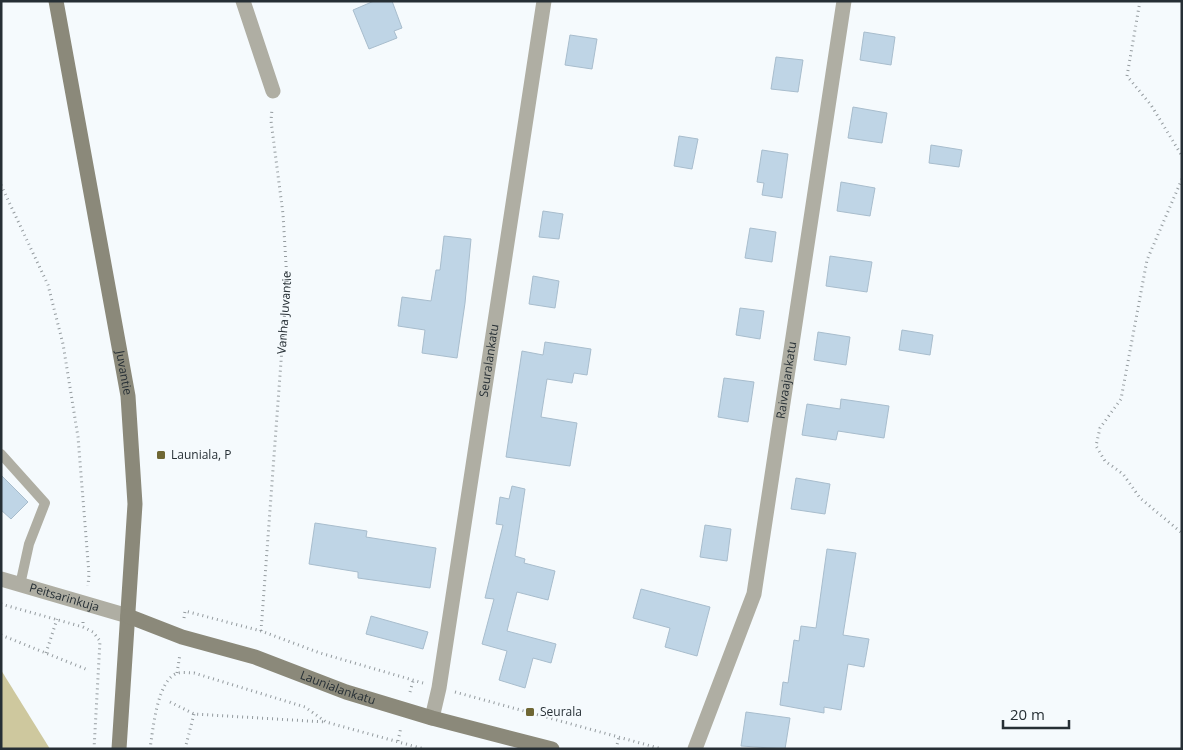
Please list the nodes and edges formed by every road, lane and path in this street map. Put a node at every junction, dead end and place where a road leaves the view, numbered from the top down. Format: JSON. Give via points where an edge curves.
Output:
{"nodes":[{"id":1,"x":56,"y":1,"type":"edge"},
{"id":2,"x":243,"y":1,"type":"edge"},
{"id":3,"x":544,"y":1,"type":"edge"},
{"id":4,"x":844,"y":1,"type":"edge"},
{"id":5,"x":1140,"y":1,"type":"edge"},
{"id":6,"x":273,"y":91,"type":"joint"},
{"id":7,"x":1182,"y":156,"type":"edge"},
{"id":8,"x":1182,"y":179,"type":"edge"},
{"id":9,"x":1,"y":185,"type":"edge"},
{"id":10,"x":1,"y":454,"type":"edge"},
{"id":11,"x":1182,"y":533,"type":"edge"},
{"id":12,"x":1,"y":579,"type":"edge"},
{"id":13,"x":20,"y":584,"type":"junction"},
{"id":14,"x":86,"y":603,"type":"junction"},
{"id":15,"x":1,"y":604,"type":"edge"},
{"id":16,"x":128,"y":616,"type":"junction"},
{"id":17,"x":57,"y":620,"type":"junction"},
{"id":18,"x":83,"y":626,"type":"junction"},
{"id":19,"x":261,"y":631,"type":"dead end"},
{"id":20,"x":1,"y":635,"type":"edge"},
{"id":21,"x":46,"y":653,"type":"junction"},
{"id":22,"x":88,"y":670,"type":"dead end"},
{"id":23,"x":170,"y":702,"type":"dead end"},
{"id":24,"x":194,"y":714,"type":"junction"},
{"id":25,"x":432,"y":718,"type":"junction"},
{"id":26,"x":326,"y":722,"type":"junction"},
{"id":27,"x":619,"y":737,"type":"dead end"},
{"id":28,"x":94,"y":749,"type":"edge"},
{"id":29,"x":119,"y":749,"type":"edge"},
{"id":30,"x":150,"y":749,"type":"edge"},
{"id":31,"x":185,"y":749,"type":"edge"},
{"id":32,"x":424,"y":749,"type":"edge"},
{"id":33,"x":552,"y":749,"type":"edge"},
{"id":34,"x":616,"y":749,"type":"edge"},
{"id":35,"x":695,"y":749,"type":"edge"}],
"edges":[{"from":1,"to":16,"type":"main road","name":"Juvantie","via":[[128,396],[135,504]]},
{"from":2,"to":6,"type":"street"},
{"from":3,"to":25,"type":"street","name":"Seuralankatu"},
{"from":4,"to":35,"type":"street","name":"Raivaajankatu","via":[[754,594]]},
{"from":5,"to":7,"type":"path","via":[[1127,76],[1151,105]]},
{"from":6,"to":19,"type":"path","name":"Vanha Juvantie","via":[[271,121],[283,214],[287,281]]},
{"from":8,"to":11,"type":"path","via":[[1147,260],[1121,399],[1100,428],[1096,446],[1105,460],[1123,474],[1140,498]]},
{"from":9,"to":14,"type":"path","via":[[48,285],[63,344],[78,437],[89,574]]},
{"from":10,"to":13,"type":"lane","via":[[45,504],[29,544]]},
{"from":12,"to":13,"type":"street","name":"Peitsarinkuja"},
{"from":13,"to":14,"type":"street","name":"Peitsarinkuja"},
{"from":14,"to":16,"type":"street","name":"Peitsarinkuja"},
{"from":14,"to":18,"type":"path"},
{"from":15,"to":17,"type":"path"},
{"from":16,"to":25,"type":"main road","name":"Launialankatu","via":[[182,638],[255,657],[346,692]]},
{"from":16,"to":29,"type":"main road","name":"Juvantie"},
{"from":17,"to":18,"type":"path"},
{"from":17,"to":21,"type":"path"},
{"from":18,"to":28,"type":"path","via":[[100,641]]},
{"from":20,"to":21,"type":"path"},
{"from":21,"to":22,"type":"path"},
{"from":23,"to":24,"type":"path"},
{"from":24,"to":26,"type":"path"},
{"from":24,"to":31,"type":"path"},
{"from":25,"to":33,"type":"main road","name":"Launialankatu"},
{"from":26,"to":30,"type":"path","via":[[305,707],[194,673],[177,673],[160,693]]},
{"from":26,"to":32,"type":"path"},
{"from":27,"to":34,"type":"path"}]}
